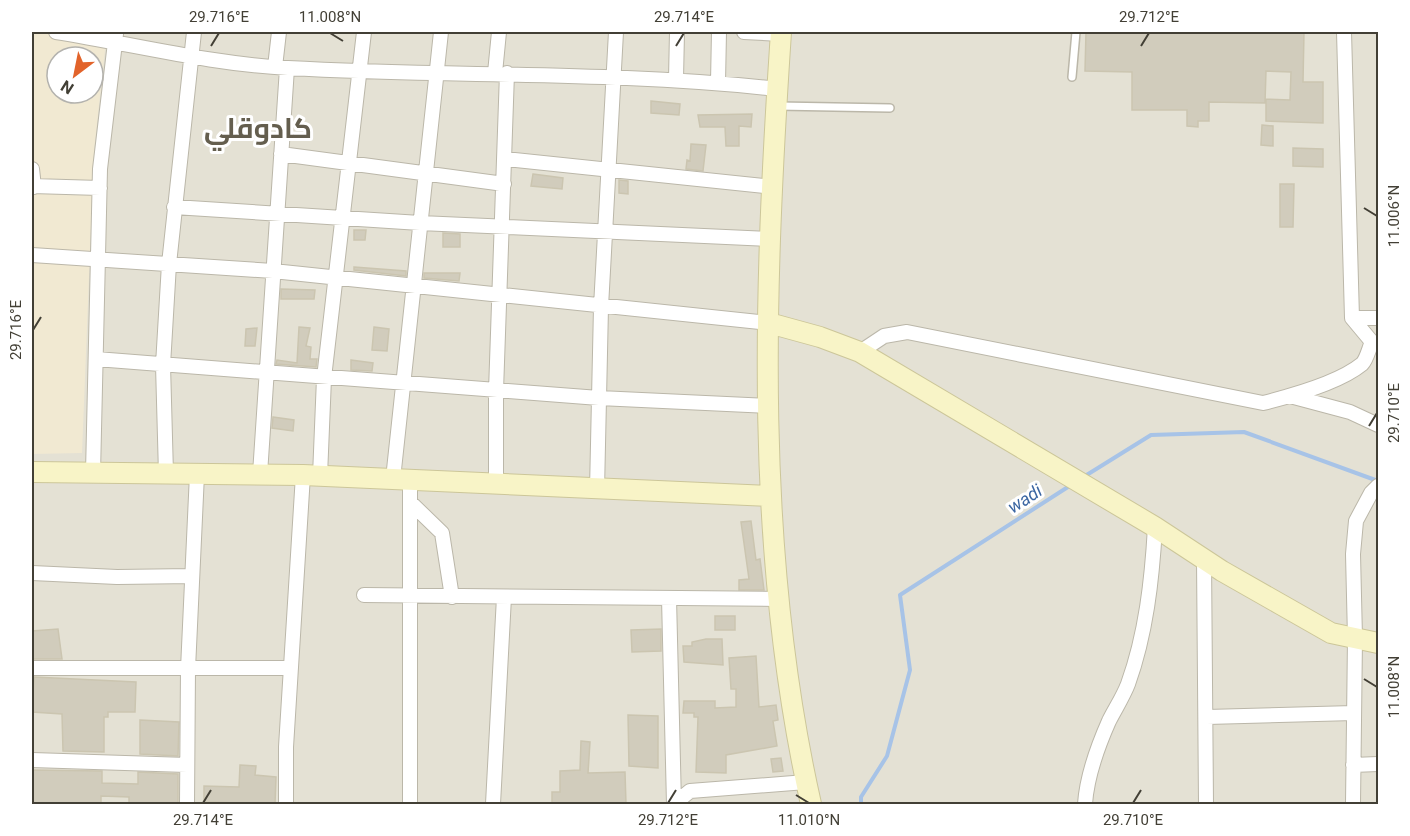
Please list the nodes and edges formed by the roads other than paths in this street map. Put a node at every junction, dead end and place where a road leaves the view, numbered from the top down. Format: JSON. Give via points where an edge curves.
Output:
{"nodes":[{"id":1,"x":56,"y":32,"type":"edge"},
{"id":2,"x":194,"y":32,"type":"edge"},
{"id":3,"x":279,"y":32,"type":"edge"},
{"id":4,"x":364,"y":32,"type":"edge"},
{"id":5,"x":441,"y":32,"type":"edge"},
{"id":6,"x":499,"y":32,"type":"edge"},
{"id":7,"x":616,"y":32,"type":"edge"},
{"id":8,"x":677,"y":32,"type":"edge"},
{"id":9,"x":719,"y":32,"type":"edge"},
{"id":10,"x":744,"y":32,"type":"edge"},
{"id":11,"x":1076,"y":32,"type":"edge"},
{"id":12,"x":1344,"y":32,"type":"edge"},
{"id":13,"x":781,"y":33,"type":"edge"},
{"id":14,"x":116,"y":36,"type":"edge"},
{"id":15,"x":191,"y":57,"type":"junction"},
{"id":16,"x":281,"y":67,"type":"junction"},
{"id":17,"x":360,"y":70,"type":"junction"},
{"id":18,"x":438,"y":72,"type":"junction"},
{"id":19,"x":501,"y":73,"type":"junction"},
{"id":20,"x":612,"y":77,"type":"junction"},
{"id":21,"x":1072,"y":77,"type":"dead end"},
{"id":22,"x":675,"y":79,"type":"junction"},
{"id":23,"x":718,"y":82,"type":"junction"},
{"id":24,"x":777,"y":97,"type":"junction"},
{"id":25,"x":890,"y":108,"type":"dead end"},
{"id":26,"x":281,"y":154,"type":"junction"},
{"id":27,"x":505,"y":159,"type":"junction"},
{"id":28,"x":349,"y":163,"type":"junction"},
{"id":29,"x":32,"y":169,"type":"edge"},
{"id":30,"x":607,"y":170,"type":"junction"},
{"id":31,"x":426,"y":174,"type":"junction"},
{"id":32,"x":504,"y":184,"type":"junction"},
{"id":33,"x":33,"y":186,"type":"edge"},
{"id":34,"x":774,"y":187,"type":"junction"},
{"id":35,"x":100,"y":188,"type":"junction"},
{"id":36,"x":174,"y":207,"type":"junction"},
{"id":37,"x":277,"y":213,"type":"junction"},
{"id":38,"x":343,"y":217,"type":"junction"},
{"id":39,"x":420,"y":223,"type":"junction"},
{"id":40,"x":503,"y":225,"type":"junction"},
{"id":41,"x":604,"y":231,"type":"junction"},
{"id":42,"x":772,"y":239,"type":"junction"},
{"id":43,"x":32,"y":255,"type":"edge"},
{"id":44,"x":98,"y":259,"type":"junction"},
{"id":45,"x":169,"y":264,"type":"junction"},
{"id":46,"x":273,"y":272,"type":"junction"},
{"id":47,"x":336,"y":278,"type":"junction"},
{"id":48,"x":412,"y":286,"type":"junction"},
{"id":49,"x":501,"y":295,"type":"junction"},
{"id":50,"x":601,"y":307,"type":"junction"},
{"id":51,"x":1352,"y":318,"type":"junction"},
{"id":52,"x":1378,"y":318,"type":"edge"},
{"id":53,"x":769,"y":323,"type":"junction"},
{"id":54,"x":860,"y":352,"type":"junction"},
{"id":55,"x":96,"y":359,"type":"junction"},
{"id":56,"x":163,"y":365,"type":"junction"},
{"id":57,"x":267,"y":373,"type":"junction"},
{"id":58,"x":324,"y":378,"type":"junction"},
{"id":59,"x":402,"y":383,"type":"junction"},
{"id":60,"x":496,"y":391,"type":"junction"},
{"id":61,"x":1289,"y":396,"type":"junction"},
{"id":62,"x":599,"y":398,"type":"junction"},
{"id":63,"x":769,"y":406,"type":"junction"},
{"id":64,"x":1378,"y":425,"type":"edge"},
{"id":65,"x":32,"y":472,"type":"edge"},
{"id":66,"x":93,"y":473,"type":"junction"},
{"id":67,"x":166,"y":474,"type":"junction"},
{"id":68,"x":197,"y":474,"type":"junction"},
{"id":69,"x":260,"y":474,"type":"junction"},
{"id":70,"x":311,"y":476,"type":"junction"},
{"id":71,"x":401,"y":480,"type":"junction"},
{"id":72,"x":496,"y":484,"type":"junction"},
{"id":73,"x":1378,"y":486,"type":"edge"},
{"id":74,"x":597,"y":490,"type":"junction"},
{"id":75,"x":770,"y":496,"type":"junction"},
{"id":76,"x":410,"y":502,"type":"junction"},
{"id":77,"x":1155,"y":527,"type":"junction"},
{"id":78,"x":1204,"y":559,"type":"junction"},
{"id":79,"x":32,"y":573,"type":"edge"},
{"id":80,"x":192,"y":576,"type":"junction"},
{"id":81,"x":364,"y":595,"type":"dead end"},
{"id":82,"x":410,"y":597,"type":"junction"},
{"id":83,"x":452,"y":597,"type":"junction"},
{"id":84,"x":504,"y":597,"type":"junction"},
{"id":85,"x":669,"y":598,"type":"junction"},
{"id":86,"x":780,"y":599,"type":"junction"},
{"id":87,"x":1355,"y":638,"type":"junction"},
{"id":88,"x":1378,"y":643,"type":"edge"},
{"id":89,"x":32,"y":668,"type":"edge"},
{"id":90,"x":291,"y":668,"type":"junction"},
{"id":91,"x":188,"y":669,"type":"junction"},
{"id":92,"x":1354,"y":713,"type":"junction"},
{"id":93,"x":1207,"y":717,"type":"junction"},
{"id":94,"x":32,"y":760,"type":"edge"},
{"id":95,"x":1378,"y":764,"type":"edge"},
{"id":96,"x":187,"y":765,"type":"junction"},
{"id":97,"x":1353,"y":765,"type":"junction"},
{"id":98,"x":806,"y":782,"type":"junction"},
{"id":99,"x":187,"y":804,"type":"edge"},
{"id":100,"x":286,"y":804,"type":"edge"},
{"id":101,"x":410,"y":804,"type":"edge"},
{"id":102,"x":493,"y":804,"type":"edge"},
{"id":103,"x":674,"y":804,"type":"edge"},
{"id":104,"x":811,"y":804,"type":"edge"},
{"id":105,"x":1085,"y":804,"type":"edge"},
{"id":106,"x":1206,"y":804,"type":"edge"},
{"id":107,"x":1353,"y":804,"type":"edge"}],
"edges":[{"from":1,"to":14,"type":"street"},
{"from":2,"to":15,"type":"street"},
{"from":3,"to":16,"type":"street"},
{"from":4,"to":17,"type":"street"},
{"from":5,"to":18,"type":"street"},
{"from":6,"to":19,"type":"street"},
{"from":7,"to":20,"type":"street"},
{"from":8,"to":22,"type":"street"},
{"from":9,"to":23,"type":"street"},
{"from":10,"to":13,"type":"street"},
{"from":11,"to":21,"type":"lane"},
{"from":12,"to":51,"type":"street"},
{"from":13,"to":24,"type":"street"},
{"from":14,"to":15,"type":"street"},
{"from":14,"to":35,"type":"street"},
{"from":15,"to":16,"type":"street"},
{"from":15,"to":36,"type":"street"},
{"from":16,"to":17,"type":"street"},
{"from":16,"to":26,"type":"street"},
{"from":17,"to":18,"type":"street"},
{"from":17,"to":28,"type":"street"},
{"from":18,"to":19,"type":"street"},
{"from":18,"to":31,"type":"street"},
{"from":19,"to":20,"type":"street"},
{"from":19,"to":27,"type":"street"},
{"from":20,"to":22,"type":"street"},
{"from":20,"to":30,"type":"street"},
{"from":22,"to":23,"type":"street"},
{"from":23,"to":24,"type":"street"},
{"from":24,"to":25,"type":"lane"},
{"from":24,"to":34,"type":"street"},
{"from":26,"to":28,"type":"street"},
{"from":26,"to":37,"type":"street"},
{"from":27,"to":30,"type":"street"},
{"from":27,"to":32,"type":"street"},
{"from":28,"to":31,"type":"street"},
{"from":28,"to":38,"type":"street"},
{"from":29,"to":33,"type":"street"},
{"from":30,"to":34,"type":"street"},
{"from":30,"to":41,"type":"street"},
{"from":31,"to":32,"type":"street"},
{"from":31,"to":39,"type":"street"},
{"from":32,"to":40,"type":"street"},
{"from":33,"to":35,"type":"street"},
{"from":34,"to":42,"type":"street"},
{"from":35,"to":44,"type":"street"},
{"from":36,"to":37,"type":"street"},
{"from":36,"to":45,"type":"street"},
{"from":37,"to":38,"type":"street"},
{"from":37,"to":46,"type":"street"},
{"from":38,"to":39,"type":"street"},
{"from":38,"to":47,"type":"street"},
{"from":39,"to":40,"type":"street"},
{"from":39,"to":48,"type":"street"},
{"from":40,"to":41,"type":"street"},
{"from":40,"to":49,"type":"street"},
{"from":41,"to":42,"type":"street"},
{"from":41,"to":50,"type":"street"},
{"from":42,"to":53,"type":"street"},
{"from":43,"to":44,"type":"street"},
{"from":44,"to":45,"type":"street"},
{"from":44,"to":55,"type":"street"},
{"from":45,"to":46,"type":"street"},
{"from":45,"to":56,"type":"street"},
{"from":46,"to":47,"type":"street"},
{"from":46,"to":57,"type":"street"},
{"from":47,"to":48,"type":"street"},
{"from":47,"to":58,"type":"street"},
{"from":48,"to":49,"type":"street"},
{"from":48,"to":59,"type":"street"},
{"from":49,"to":50,"type":"street"},
{"from":49,"to":60,"type":"street"},
{"from":50,"to":53,"type":"street"},
{"from":50,"to":62,"type":"street"},
{"from":51,"to":52,"type":"street"},
{"from":51,"to":61,"type":"street","via":[[1372,342],[1363,363]]},
{"from":53,"to":54,"type":"street"},
{"from":53,"to":63,"type":"street"},
{"from":54,"to":61,"type":"street","via":[[884,336],[907,332],[1263,403]]},
{"from":54,"to":77,"type":"street"},
{"from":55,"to":56,"type":"street"},
{"from":55,"to":66,"type":"street"},
{"from":56,"to":57,"type":"street"},
{"from":56,"to":67,"type":"street"},
{"from":57,"to":58,"type":"street"},
{"from":57,"to":69,"type":"street"},
{"from":58,"to":59,"type":"street"},
{"from":58,"to":70,"type":"street"},
{"from":59,"to":60,"type":"street"},
{"from":59,"to":71,"type":"street"},
{"from":60,"to":62,"type":"street"},
{"from":60,"to":72,"type":"street"},
{"from":61,"to":64,"type":"street","via":[[1350,412]]},
{"from":62,"to":63,"type":"street"},
{"from":62,"to":74,"type":"street"},
{"from":63,"to":75,"type":"street"},
{"from":65,"to":66,"type":"street"},
{"from":66,"to":67,"type":"street"},
{"from":67,"to":68,"type":"street"},
{"from":68,"to":69,"type":"street"},
{"from":68,"to":80,"type":"street"},
{"from":69,"to":70,"type":"street"},
{"from":70,"to":71,"type":"street"},
{"from":70,"to":90,"type":"street"},
{"from":71,"to":72,"type":"street"},
{"from":71,"to":76,"type":"street"},
{"from":72,"to":74,"type":"street"},
{"from":73,"to":87,"type":"street","via":[[1356,520]]},
{"from":74,"to":75,"type":"street"},
{"from":75,"to":86,"type":"street"},
{"from":76,"to":82,"type":"street"},
{"from":76,"to":83,"type":"street","via":[[442,533]]},
{"from":77,"to":78,"type":"street"},
{"from":77,"to":105,"type":"street","via":[[1153,574],[1143,631],[1127,686],[1096,754]]},
{"from":78,"to":87,"type":"street","via":[[1331,633]]},
{"from":78,"to":93,"type":"street"},
{"from":79,"to":80,"type":"street"},
{"from":80,"to":91,"type":"street"},
{"from":81,"to":82,"type":"street"},
{"from":82,"to":83,"type":"street"},
{"from":82,"to":101,"type":"street"},
{"from":83,"to":84,"type":"street"},
{"from":84,"to":85,"type":"street"},
{"from":84,"to":102,"type":"street"},
{"from":85,"to":86,"type":"street"},
{"from":85,"to":103,"type":"street"},
{"from":86,"to":98,"type":"street"},
{"from":87,"to":88,"type":"street"},
{"from":87,"to":92,"type":"street"},
{"from":89,"to":91,"type":"street"},
{"from":90,"to":91,"type":"street"},
{"from":90,"to":100,"type":"street"},
{"from":91,"to":96,"type":"street"},
{"from":92,"to":93,"type":"street"},
{"from":92,"to":97,"type":"street"},
{"from":93,"to":106,"type":"street"},
{"from":94,"to":96,"type":"street"},
{"from":95,"to":97,"type":"street"},
{"from":96,"to":99,"type":"street"},
{"from":97,"to":107,"type":"street"},
{"from":98,"to":103,"type":"street","via":[[690,791]]},
{"from":98,"to":104,"type":"street"}]}
